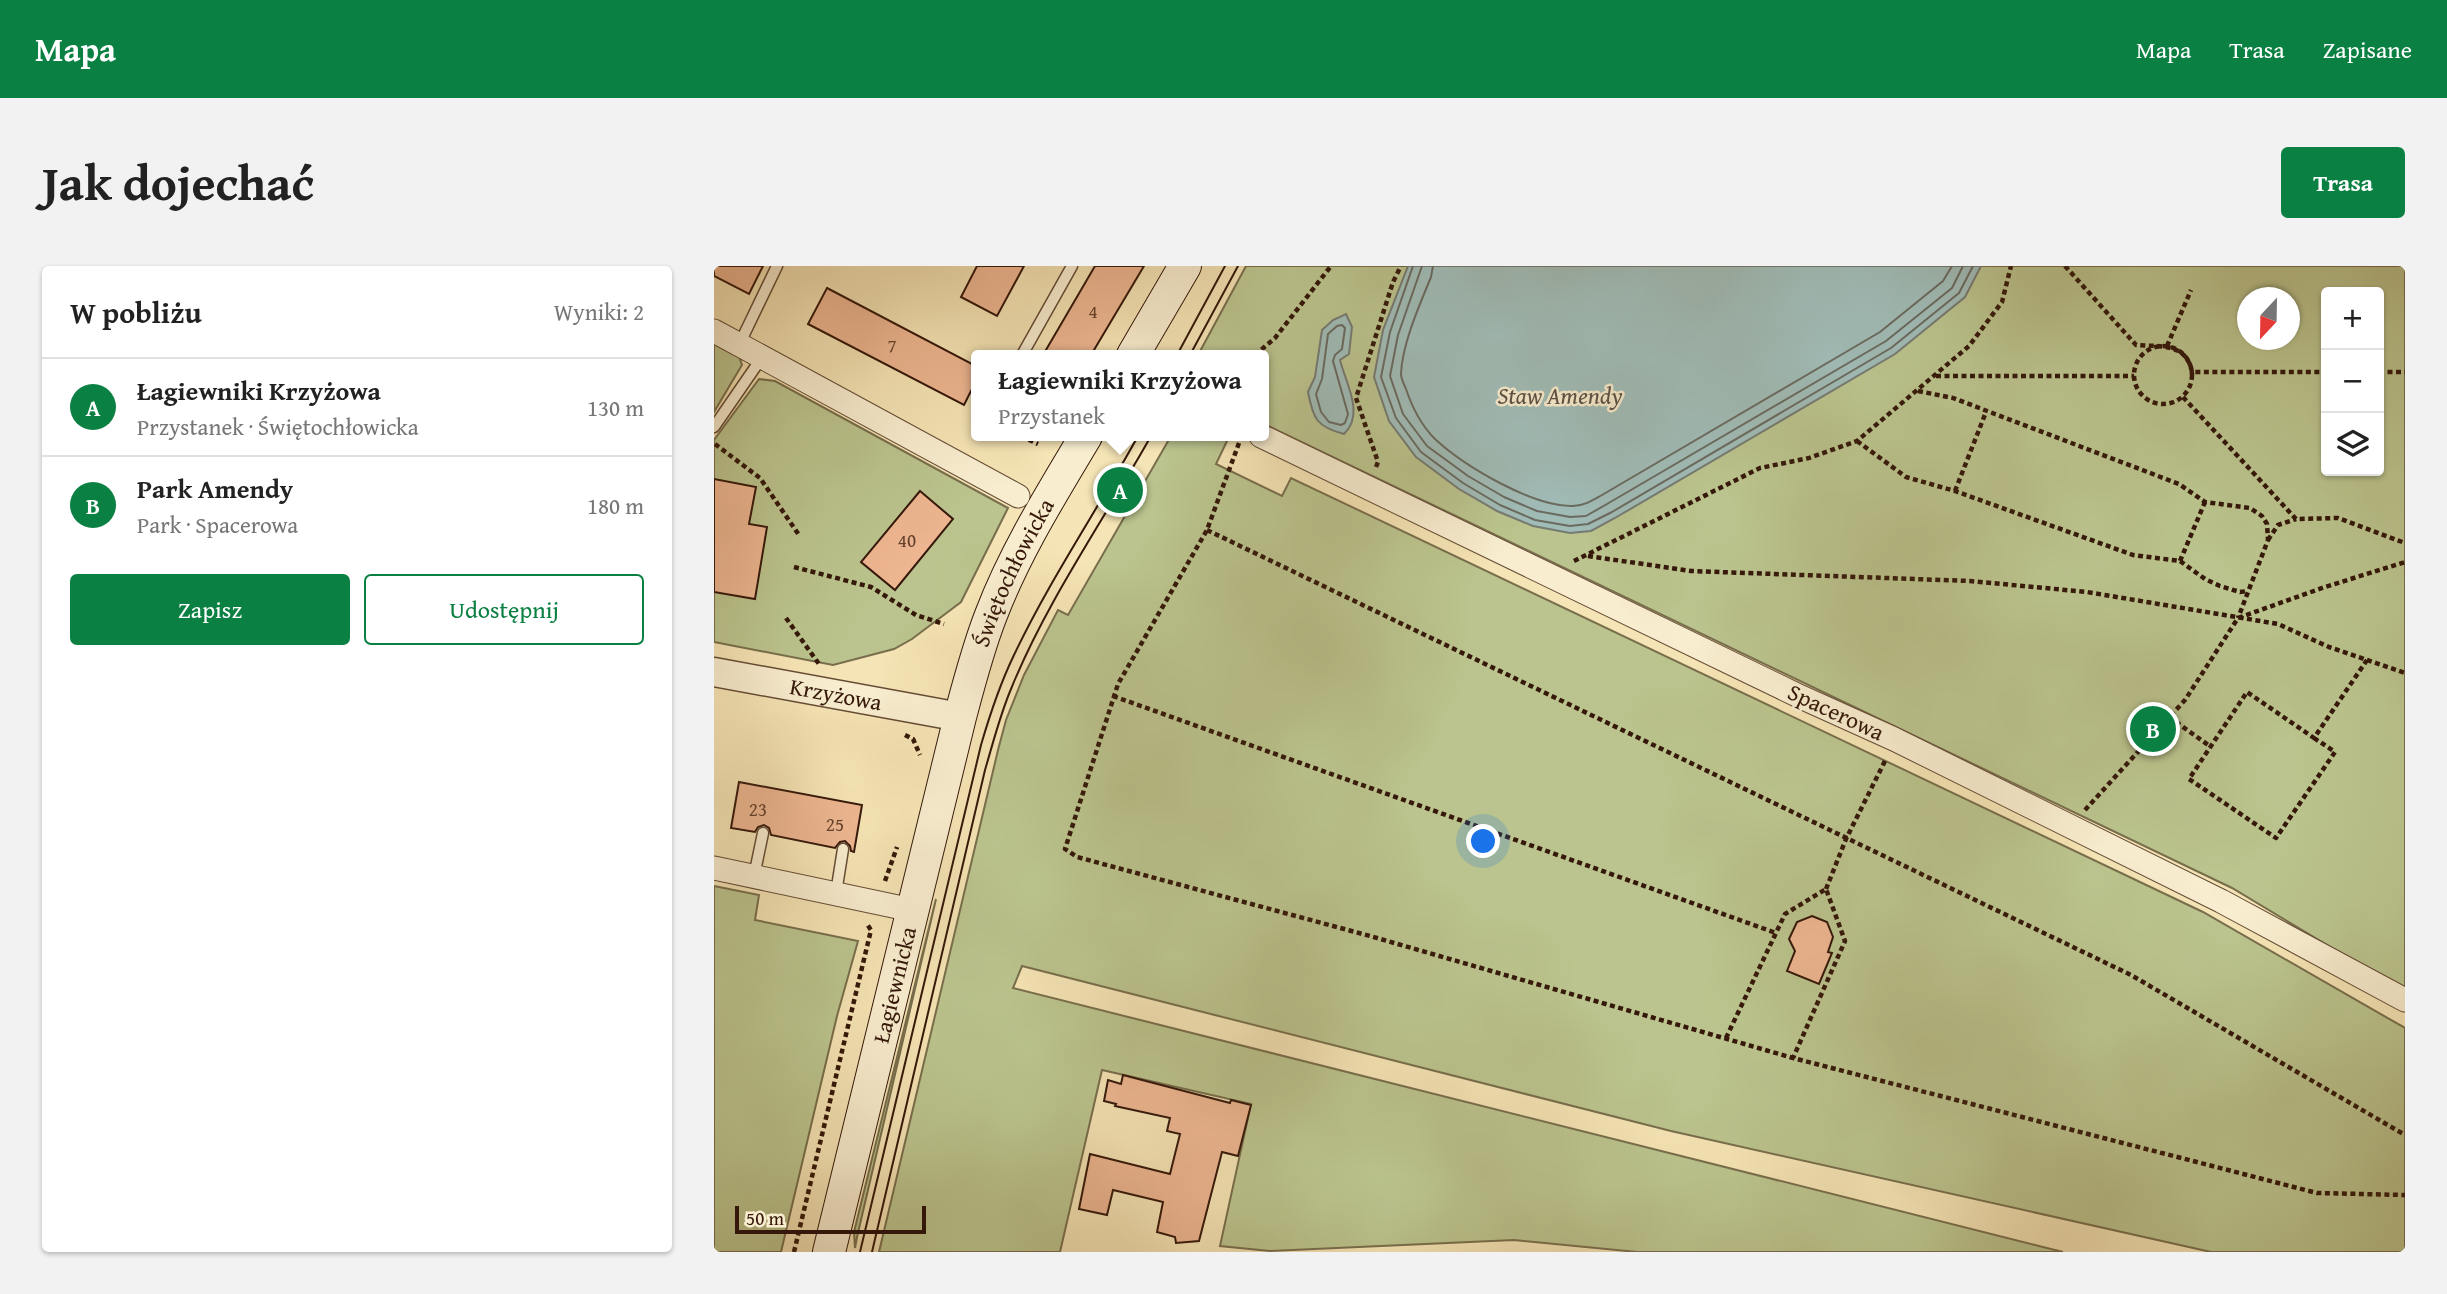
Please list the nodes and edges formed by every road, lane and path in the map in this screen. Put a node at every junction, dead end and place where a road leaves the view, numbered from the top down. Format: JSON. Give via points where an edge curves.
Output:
{"nodes":[{"id":1,"x":777,"y":266,"type":"edge"},
{"id":2,"x":1072,"y":266,"type":"edge"},
{"id":3,"x":1185,"y":266,"type":"edge"},
{"id":4,"x":1331,"y":266,"type":"edge"},
{"id":5,"x":1401,"y":266,"type":"edge"},
{"id":6,"x":2011,"y":266,"type":"edge"},
{"id":7,"x":2065,"y":266,"type":"edge"},
{"id":8,"x":2191,"y":290,"type":"dead end"},
{"id":9,"x":714,"y":331,"type":"edge"},
{"id":10,"x":739,"y":345,"type":"junction"},
{"id":11,"x":2167,"y":346,"type":"junction"},
{"id":12,"x":2156,"y":347,"type":"junction"},
{"id":13,"x":1025,"y":350,"type":"edge"},
{"id":14,"x":1136,"y":350,"type":"edge"},
{"id":15,"x":1261,"y":350,"type":"edge"},
{"id":16,"x":762,"y":356,"type":"junction"},
{"id":17,"x":2192,"y":372,"type":"junction"},
{"id":18,"x":2321,"y":372,"type":"edge"},
{"id":19,"x":2384,"y":372,"type":"edge"},
{"id":20,"x":2405,"y":372,"type":"edge"},
{"id":21,"x":1935,"y":376,"type":"junction"},
{"id":22,"x":2134,"y":376,"type":"junction"},
{"id":23,"x":1918,"y":391,"type":"junction"},
{"id":24,"x":2182,"y":397,"type":"junction"},
{"id":25,"x":1986,"y":412,"type":"junction"},
{"id":26,"x":714,"y":427,"type":"edge"},
{"id":27,"x":1269,"y":440,"type":"edge"},
{"id":28,"x":1032,"y":441,"type":"edge"},
{"id":29,"x":1083,"y":441,"type":"edge"},
{"id":30,"x":1239,"y":441,"type":"edge"},
{"id":31,"x":1857,"y":442,"type":"junction"},
{"id":32,"x":714,"y":444,"type":"edge"},
{"id":33,"x":1038,"y":444,"type":"dead end"},
{"id":34,"x":1367,"y":486,"type":"junction"},
{"id":35,"x":1955,"y":491,"type":"junction"},
{"id":36,"x":1018,"y":496,"type":"dead end"},
{"id":37,"x":2205,"y":502,"type":"junction"},
{"id":38,"x":2295,"y":519,"type":"junction"},
{"id":39,"x":1207,"y":530,"type":"junction"},
{"id":40,"x":799,"y":535,"type":"dead end"},
{"id":41,"x":2268,"y":540,"type":"junction"},
{"id":42,"x":2405,"y":543,"type":"edge"},
{"id":43,"x":1588,"y":556,"type":"junction"},
{"id":44,"x":2180,"y":561,"type":"junction"},
{"id":45,"x":2405,"y":562,"type":"edge"},
{"id":46,"x":794,"y":567,"type":"dead end"},
{"id":47,"x":1546,"y":573,"type":"junction"},
{"id":48,"x":2249,"y":590,"type":"junction"},
{"id":49,"x":786,"y":618,"type":"dead end"},
{"id":50,"x":2238,"y":618,"type":"junction"},
{"id":51,"x":944,"y":624,"type":"dead end"},
{"id":52,"x":2367,"y":660,"type":"junction"},
{"id":53,"x":822,"y":667,"type":"dead end"},
{"id":54,"x":714,"y":673,"type":"edge"},
{"id":55,"x":2405,"y":673,"type":"edge"},
{"id":56,"x":1113,"y":696,"type":"junction"},
{"id":57,"x":960,"y":717,"type":"junction"},
{"id":58,"x":2169,"y":717,"type":"junction"},
{"id":59,"x":894,"y":730,"type":"dead end"},
{"id":60,"x":1894,"y":738,"type":"junction"},
{"id":61,"x":2314,"y":738,"type":"junction"},
{"id":62,"x":2211,"y":747,"type":"junction"},
{"id":63,"x":921,"y":760,"type":"dead end"},
{"id":64,"x":2071,"y":826,"type":"junction"},
{"id":65,"x":763,"y":833,"type":"dead end"},
{"id":66,"x":1846,"y":839,"type":"junction"},
{"id":67,"x":898,"y":842,"type":"dead end"},
{"id":68,"x":843,"y":849,"type":"dead end"},
{"id":69,"x":714,"y":868,"type":"edge"},
{"id":70,"x":754,"y":876,"type":"junction"},
{"id":71,"x":1826,"y":889,"type":"junction"},
{"id":72,"x":836,"y":892,"type":"junction"},
{"id":73,"x":875,"y":901,"type":"junction"},
{"id":74,"x":912,"y":910,"type":"junction"},
{"id":75,"x":869,"y":927,"type":"dead end"},
{"id":76,"x":1776,"y":933,"type":"junction"},
{"id":77,"x":2405,"y":1000,"type":"edge"},
{"id":78,"x":1726,"y":1038,"type":"junction"},
{"id":79,"x":1793,"y":1058,"type":"junction"},
{"id":80,"x":2405,"y":1135,"type":"edge"},
{"id":81,"x":2405,"y":1195,"type":"edge"},
{"id":82,"x":794,"y":1252,"type":"edge"},
{"id":83,"x":829,"y":1252,"type":"edge"}],
"edges":[{"from":1,"to":10,"type":"lane"},
{"from":2,"to":13,"type":"lane"},
{"from":3,"to":14,"type":"main road"},
{"from":4,"to":15,"type":"path"},
{"from":5,"to":34,"type":"path","via":[[1356,398],[1378,462]]},
{"from":6,"to":21,"type":"path","via":[[2002,302],[1969,346]]},
{"from":7,"to":12,"type":"path","via":[[2136,345]]},
{"from":8,"to":11,"type":"path"},
{"from":9,"to":10,"type":"street"},
{"from":10,"to":16,"type":"street"},
{"from":11,"to":12,"type":"path"},
{"from":11,"to":17,"type":"path","via":[[2187,358]]},
{"from":12,"to":22,"type":"path","via":[[2140,358]]},
{"from":16,"to":26,"type":"lane"},
{"from":16,"to":36,"type":"street"},
{"from":17,"to":18,"type":"path"},
{"from":17,"to":24,"type":"path"},
{"from":19,"to":20,"type":"path"},
{"from":21,"to":22,"type":"path"},
{"from":21,"to":23,"type":"path"},
{"from":22,"to":24,"type":"path","via":[[2141,393],[2156,403]]},
{"from":23,"to":25,"type":"path","via":[[1953,398]]},
{"from":23,"to":31,"type":"path"},
{"from":24,"to":38,"type":"path"},
{"from":25,"to":35,"type":"path"},
{"from":25,"to":37,"type":"path","via":[[2179,484]]},
{"from":27,"to":34,"type":"street","name":"Spacerowa"},
{"from":28,"to":33,"type":"path"},
{"from":29,"to":57,"type":"main road","name":"Świętochłowicka","via":[[1026,541],[991,615]]},
{"from":30,"to":39,"type":"path"},
{"from":31,"to":35,"type":"path","via":[[1906,477]]},
{"from":31,"to":43,"type":"path","via":[[1760,468]]},
{"from":32,"to":40,"type":"path","via":[[760,478]]},
{"from":34,"to":47,"type":"street","name":"Spacerowa"},
{"from":35,"to":44,"type":"path","via":[[2133,555]]},
{"from":37,"to":41,"type":"path","via":[[2250,508],[2267,524]]},
{"from":37,"to":44,"type":"path"},
{"from":38,"to":41,"type":"path","via":[[2278,525]]},
{"from":38,"to":42,"type":"path","via":[[2338,518]]},
{"from":39,"to":56,"type":"path"},
{"from":39,"to":66,"type":"path"},
{"from":41,"to":48,"type":"path"},
{"from":43,"to":47,"type":"path"},
{"from":43,"to":50,"type":"path","via":[[1691,571],[1970,581],[2087,592]]},
{"from":44,"to":48,"type":"path","via":[[2220,586],[2240,593]]},
{"from":45,"to":50,"type":"path"},
{"from":46,"to":51,"type":"path","via":[[871,587],[916,615]]},
{"from":47,"to":60,"type":"street","name":"Spacerowa"},
{"from":48,"to":50,"type":"path"},
{"from":49,"to":53,"type":"path"},
{"from":50,"to":52,"type":"path","via":[[2278,624]]},
{"from":50,"to":58,"type":"path"},
{"from":52,"to":55,"type":"path"},
{"from":52,"to":61,"type":"path"},
{"from":54,"to":57,"type":"street","name":"Krzyżowa"},
{"from":56,"to":76,"type":"path"},
{"from":56,"to":78,"type":"path","via":[[1065,849],[1077,857]]},
{"from":57,"to":74,"type":"main road","name":"Łagiewnicka"},
{"from":58,"to":62,"type":"path"},
{"from":58,"to":64,"type":"path"},
{"from":59,"to":63,"type":"path","via":[[912,739]]},
{"from":60,"to":64,"type":"street","name":"Spacerowa"},
{"from":60,"to":66,"type":"path"},
{"from":61,"to":62,"type":"path","via":[[2247,692]]},
{"from":61,"to":62,"type":"path","via":[[2335,752],[2276,838],[2189,779]]},
{"from":64,"to":77,"type":"street","name":"Spacerowa"},
{"from":65,"to":70,"type":"lane"},
{"from":66,"to":71,"type":"path"},
{"from":66,"to":80,"type":"path","via":[[2131,975]]},
{"from":67,"to":73,"type":"path"},
{"from":68,"to":72,"type":"lane"},
{"from":69,"to":70,"type":"street"},
{"from":70,"to":72,"type":"street"},
{"from":71,"to":76,"type":"path","via":[[1785,914]]},
{"from":71,"to":79,"type":"path","via":[[1845,941]]},
{"from":72,"to":73,"type":"street"},
{"from":73,"to":74,"type":"street"},
{"from":74,"to":83,"type":"main road","name":"Łagiewnicka"},
{"from":75,"to":82,"type":"path"},
{"from":76,"to":78,"type":"path"},
{"from":78,"to":79,"type":"path"},
{"from":79,"to":81,"type":"path","via":[[2317,1193]]}]}
